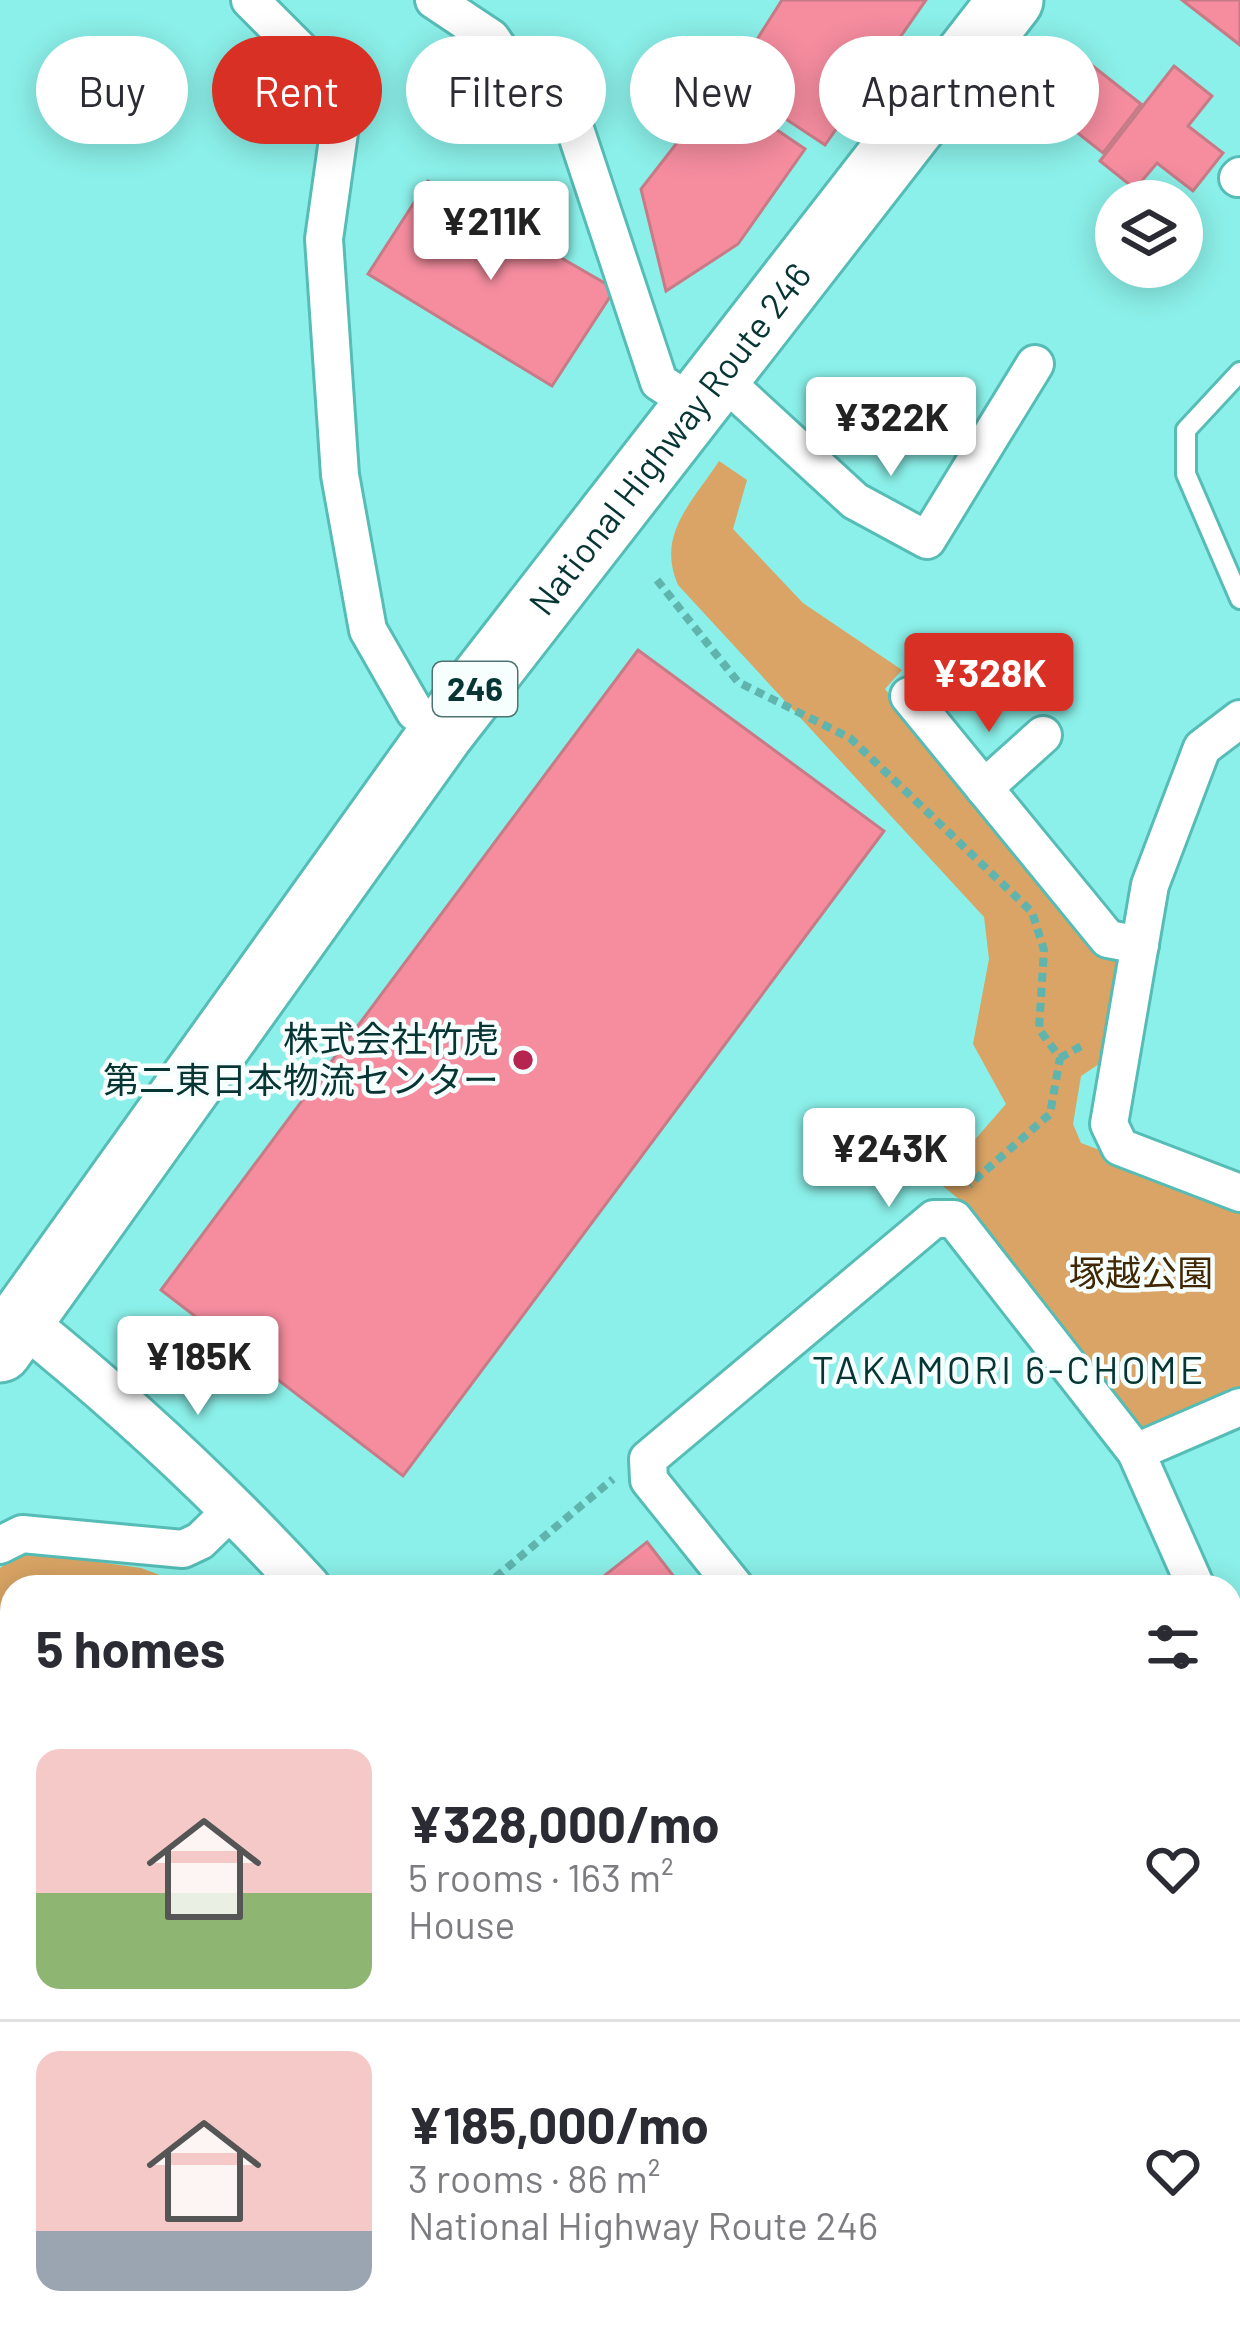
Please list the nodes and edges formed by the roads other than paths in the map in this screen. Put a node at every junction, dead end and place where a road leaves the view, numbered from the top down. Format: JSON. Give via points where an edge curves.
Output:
{"nodes":[{"id":1,"x":250,"y":0,"type":"edge"},
{"id":2,"x":434,"y":0,"type":"edge"},
{"id":3,"x":1011,"y":0,"type":"edge"},
{"id":4,"x":1240,"y":372,"type":"edge"},
{"id":5,"x":1034,"y":385,"type":"dead end"},
{"id":6,"x":707,"y":390,"type":"junction"},
{"id":7,"x":1240,"y":598,"type":"edge"},
{"id":8,"x":909,"y":696,"type":"dead end"},
{"id":9,"x":1240,"y":719,"type":"edge"},
{"id":10,"x":442,"y":732,"type":"junction"},
{"id":11,"x":1043,"y":735,"type":"dead end"},
{"id":12,"x":984,"y":788,"type":"junction"},
{"id":13,"x":1140,"y":945,"type":"junction"},
{"id":14,"x":1240,"y":1193,"type":"edge"},
{"id":15,"x":11,"y":1335,"type":"edge"},
{"id":16,"x":1240,"y":1407,"type":"edge"},
{"id":17,"x":1136,"y":1452,"type":"junction"},
{"id":18,"x":234,"y":1508,"type":"junction"},
{"id":19,"x":0,"y":1545,"type":"edge"},
{"id":20,"x":296,"y":1575,"type":"edge"},
{"id":21,"x":724,"y":1575,"type":"edge"},
{"id":22,"x":1191,"y":1575,"type":"edge"}],
"edges":[{"from":1,"to":10,"type":"street","via":[[321,71],[341,118],[325,238],[340,475],[368,630],[416,712]]},
{"from":2,"to":6,"type":"street","via":[[491,38],[544,115],[572,119],[659,382]]},
{"from":3,"to":6,"type":"highway","name":"National Highway Route 246","number":"246"},
{"from":4,"to":7,"type":"lane","via":[[1186,430],[1186,474]]},
{"from":5,"to":6,"type":"street","via":[[936,548],[855,501]]},
{"from":6,"to":10,"type":"highway","name":"National Highway Route 246","number":"246"},
{"from":8,"to":12,"type":"street"},
{"from":9,"to":13,"type":"street","via":[[1202,748],[1150,885]]},
{"from":10,"to":15,"type":"highway","name":"National Highway Route 246","number":"246"},
{"from":11,"to":12,"type":"street"},
{"from":12,"to":13,"type":"street","via":[[1108,939]]},
{"from":13,"to":14,"type":"street","via":[[1109,1124],[1120,1147]]},
{"from":15,"to":18,"type":"street","via":[[116,1396]]},
{"from":16,"to":17,"type":"street"},
{"from":17,"to":21,"type":"street","via":[[954,1219],[934,1219],[648,1459],[649,1480]]},
{"from":17,"to":22,"type":"street"},
{"from":18,"to":19,"type":"street","via":[[183,1549],[22,1534]]},
{"from":18,"to":20,"type":"street"}]}
